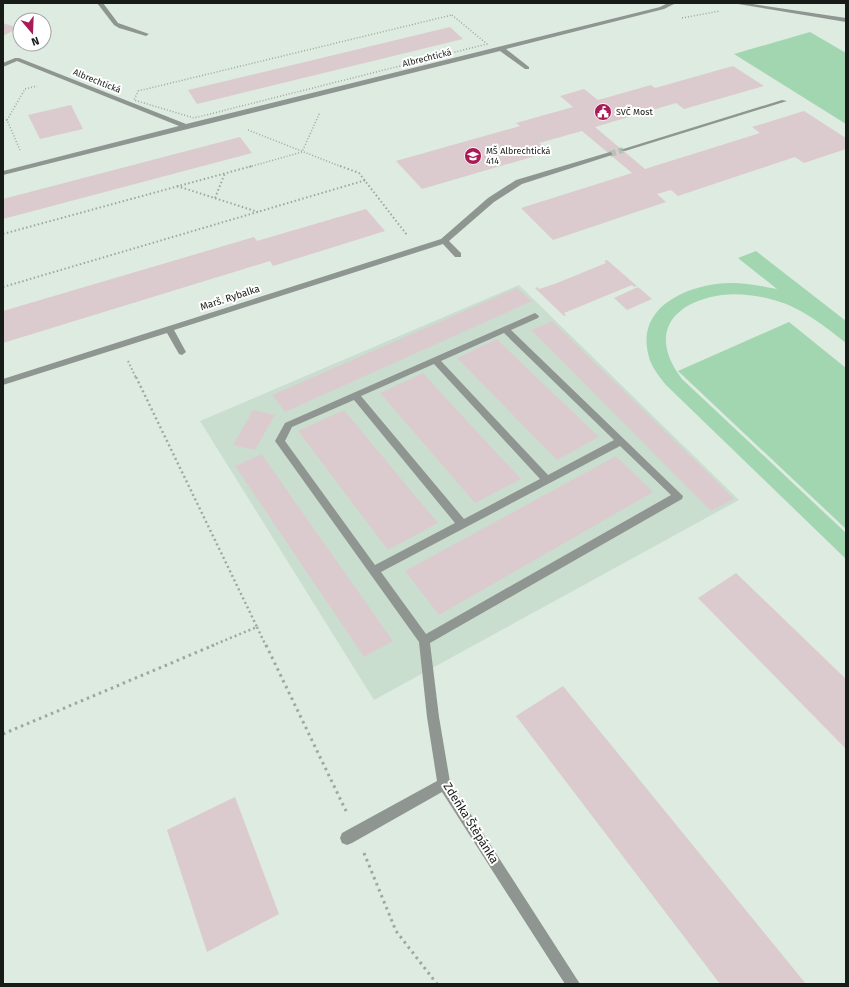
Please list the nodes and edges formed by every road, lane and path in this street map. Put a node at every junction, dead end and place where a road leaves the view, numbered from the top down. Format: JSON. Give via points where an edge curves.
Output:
{"nodes":[{"id":1,"x":100,"y":3,"type":"edge"},
{"id":2,"x":672,"y":3,"type":"edge"},
{"id":3,"x":737,"y":3,"type":"edge"},
{"id":4,"x":662,"y":8,"type":"junction"},
{"id":5,"x":846,"y":20,"type":"edge"},
{"id":6,"x":146,"y":34,"type":"dead end"},
{"id":7,"x":502,"y":49,"type":"junction"},
{"id":8,"x":7,"y":54,"type":"dead end"},
{"id":9,"x":17,"y":59,"type":"junction"},
{"id":10,"x":3,"y":65,"type":"edge"},
{"id":11,"x":527,"y":68,"type":"dead end"},
{"id":12,"x":37,"y":86,"type":"dead end"},
{"id":13,"x":138,"y":91,"type":"joint"},
{"id":14,"x":784,"y":101,"type":"dead end"},
{"id":15,"x":321,"y":110,"type":"dead end"},
{"id":16,"x":7,"y":120,"type":"junction"},
{"id":17,"x":3,"y":121,"type":"edge"},
{"id":18,"x":184,"y":126,"type":"junction"},
{"id":19,"x":245,"y":129,"type":"dead end"},
{"id":20,"x":623,"y":150,"type":"tunnel mouth"},
{"id":21,"x":302,"y":152,"type":"junction"},
{"id":22,"x":22,"y":154,"type":"dead end"},
{"id":23,"x":610,"y":154,"type":"tunnel mouth"},
{"id":24,"x":3,"y":173,"type":"edge"},
{"id":25,"x":225,"y":173,"type":"junction"},
{"id":26,"x":366,"y":180,"type":"junction"},
{"id":27,"x":177,"y":186,"type":"junction"},
{"id":28,"x":215,"y":198,"type":"junction"},
{"id":29,"x":259,"y":212,"type":"junction"},
{"id":30,"x":3,"y":234,"type":"edge"},
{"id":31,"x":444,"y":241,"type":"junction"},
{"id":32,"x":419,"y":249,"type":"junction"},
{"id":33,"x":458,"y":255,"type":"dead end"},
{"id":34,"x":3,"y":287,"type":"edge"},
{"id":35,"x":535,"y":316,"type":"dead end"},
{"id":36,"x":169,"y":328,"type":"junction"},
{"id":37,"x":505,"y":329,"type":"junction"},
{"id":38,"x":120,"y":344,"type":"junction"},
{"id":39,"x":182,"y":352,"type":"dead end"},
{"id":40,"x":435,"y":360,"type":"junction"},
{"id":41,"x":3,"y":382,"type":"edge"},
{"id":42,"x":356,"y":395,"type":"junction"},
{"id":43,"x":621,"y":441,"type":"junction"},
{"id":44,"x":547,"y":480,"type":"junction"},
{"id":45,"x":462,"y":524,"type":"junction"},
{"id":46,"x":373,"y":571,"type":"junction"},
{"id":47,"x":257,"y":627,"type":"junction"},
{"id":48,"x":424,"y":641,"type":"junction"},
{"id":49,"x":3,"y":734,"type":"edge"},
{"id":50,"x":444,"y":784,"type":"junction"},
{"id":51,"x":352,"y":836,"type":"junction"},
{"id":52,"x":437,"y":984,"type":"edge"},
{"id":53,"x":573,"y":984,"type":"edge"}],
"edges":[{"from":1,"to":6,"type":"street","via":[[116,24]]},
{"from":2,"to":4,"type":"street","name":"Albrechtická"},
{"from":3,"to":4,"type":"path","via":[[736,9],[679,18]]},
{"from":3,"to":5,"type":"street"},
{"from":4,"to":7,"type":"street","name":"Albrechtická"},
{"from":7,"to":11,"type":"street"},
{"from":7,"to":18,"type":"street","name":"Albrechtická"},
{"from":8,"to":9,"type":"street","name":"Albrechtická"},
{"from":9,"to":10,"type":"street"},
{"from":9,"to":18,"type":"street","name":"Albrechtická"},
{"from":12,"to":16,"type":"path","via":[[25,89]]},
{"from":13,"to":13,"type":"path","via":[[134,100],[194,118],[487,44],[452,16]]},
{"from":14,"to":20,"type":"street"},
{"from":15,"to":21,"type":"path"},
{"from":16,"to":17,"type":"path"},
{"from":16,"to":22,"type":"path"},
{"from":18,"to":24,"type":"street","name":"Albrechtická"},
{"from":19,"to":21,"type":"path"},
{"from":21,"to":25,"type":"path"},
{"from":21,"to":26,"type":"path","via":[[359,173]]},
{"from":23,"to":31,"type":"street","via":[[519,182],[491,200]]},
{"from":25,"to":27,"type":"path"},
{"from":25,"to":28,"type":"path"},
{"from":26,"to":29,"type":"path"},
{"from":26,"to":32,"type":"path"},
{"from":27,"to":28,"type":"path"},
{"from":27,"to":30,"type":"path"},
{"from":28,"to":29,"type":"path"},
{"from":29,"to":34,"type":"path"},
{"from":31,"to":32,"type":"street","name":"Marš. Rybalka"},
{"from":31,"to":33,"type":"street"},
{"from":32,"to":36,"type":"street","name":"Marš. Rybalka"},
{"from":35,"to":37,"type":"street"},
{"from":36,"to":38,"type":"street","name":"Marš. Rybalka"},
{"from":36,"to":39,"type":"street"},
{"from":37,"to":40,"type":"street"},
{"from":37,"to":43,"type":"street"},
{"from":38,"to":41,"type":"street","name":"Marš. Rybalka"},
{"from":38,"to":47,"type":"path"},
{"from":40,"to":42,"type":"street"},
{"from":40,"to":44,"type":"street"},
{"from":42,"to":45,"type":"street"},
{"from":42,"to":46,"type":"street","via":[[288,425],[280,441]]},
{"from":43,"to":44,"type":"street"},
{"from":43,"to":48,"type":"street","via":[[678,496]]},
{"from":44,"to":45,"type":"street"},
{"from":45,"to":46,"type":"street"},
{"from":46,"to":48,"type":"street"},
{"from":47,"to":49,"type":"path"},
{"from":47,"to":51,"type":"path"},
{"from":48,"to":50,"type":"street","name":"Zdeňka Štěpánka"},
{"from":50,"to":51,"type":"street"},
{"from":50,"to":53,"type":"street","name":"Zdeňka Štěpánka"},
{"from":51,"to":52,"type":"path","via":[[396,931]]}]}
